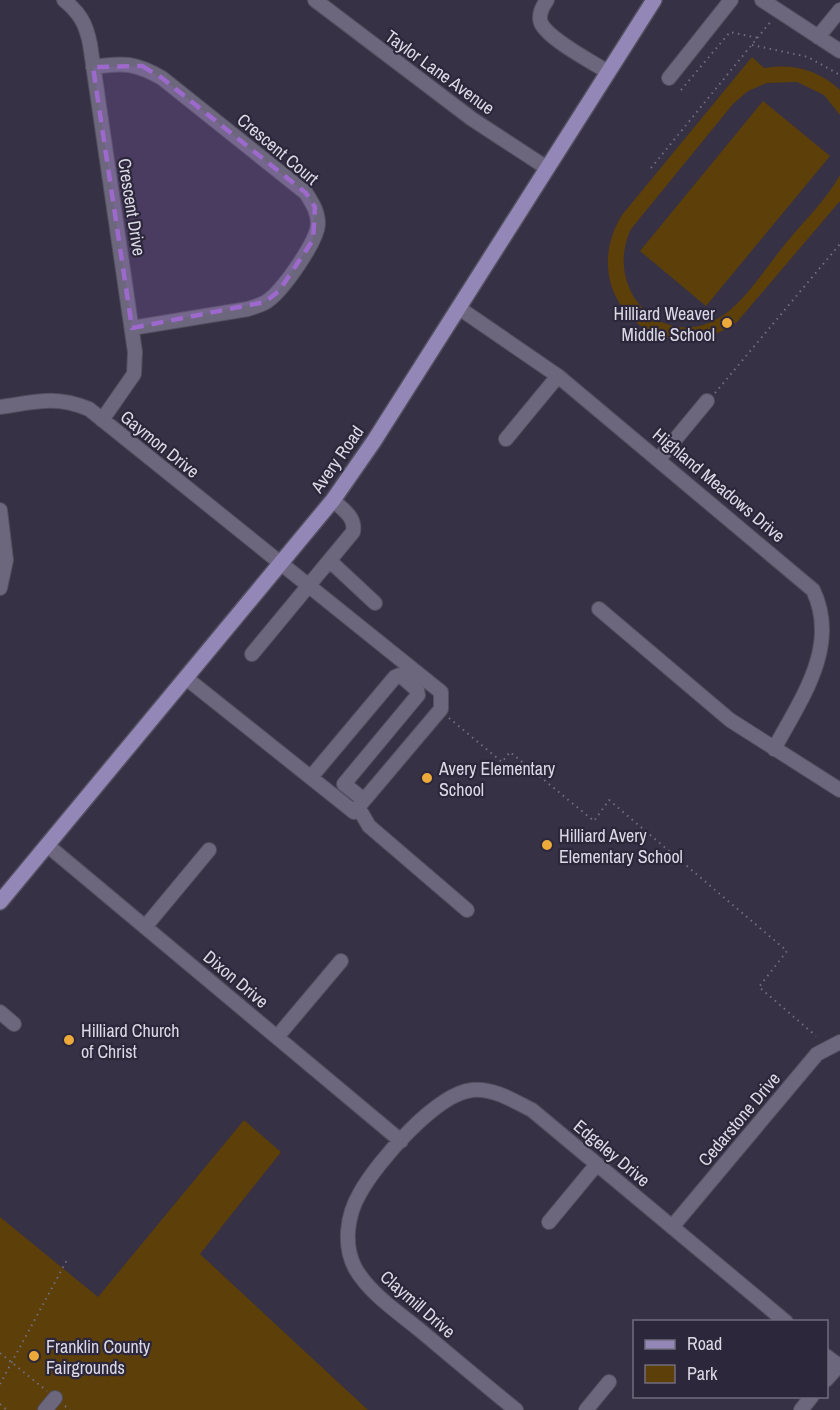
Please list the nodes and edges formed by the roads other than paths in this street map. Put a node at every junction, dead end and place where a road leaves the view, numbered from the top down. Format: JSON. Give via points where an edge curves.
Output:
{"nodes":[{"id":1,"x":64,"y":0,"type":"edge"},
{"id":2,"x":315,"y":0,"type":"edge"},
{"id":3,"x":547,"y":0,"type":"edge"},
{"id":4,"x":654,"y":0,"type":"edge"},
{"id":5,"x":731,"y":0,"type":"edge"},
{"id":6,"x":762,"y":0,"type":"edge"},
{"id":7,"x":840,"y":10,"type":"edge"},
{"id":8,"x":818,"y":37,"type":"junction"},
{"id":9,"x":840,"y":51,"type":"edge"},
{"id":10,"x":93,"y":67,"type":"junction"},
{"id":11,"x":608,"y":72,"type":"junction"},
{"id":12,"x":669,"y":78,"type":"dead end"},
{"id":13,"x":547,"y":168,"type":"junction"},
{"id":14,"x":459,"y":308,"type":"junction"},
{"id":15,"x":132,"y":328,"type":"junction"},
{"id":16,"x":558,"y":376,"type":"junction"},
{"id":17,"x":707,"y":402,"type":"road end"},
{"id":18,"x":0,"y":406,"type":"edge"},
{"id":19,"x":102,"y":420,"type":"junction"},
{"id":20,"x":506,"y":439,"type":"dead end"},
{"id":21,"x":659,"y":459,"type":"junction"},
{"id":22,"x":333,"y":500,"type":"junction"},
{"id":23,"x":0,"y":510,"type":"edge"},
{"id":24,"x":330,"y":561,"type":"junction"},
{"id":25,"x":279,"y":565,"type":"junction"},
{"id":26,"x":0,"y":588,"type":"edge"},
{"id":27,"x":308,"y":588,"type":"junction"},
{"id":28,"x":375,"y":603,"type":"dead end"},
{"id":29,"x":599,"y":609,"type":"dead end"},
{"id":30,"x":252,"y":654,"type":"dead end"},
{"id":31,"x":186,"y":678,"type":"junction"},
{"id":32,"x":774,"y":749,"type":"junction"},
{"id":33,"x":311,"y":777,"type":"junction"},
{"id":34,"x":840,"y":790,"type":"edge"},
{"id":35,"x":361,"y":804,"type":"junction"},
{"id":36,"x":47,"y":845,"type":"junction"},
{"id":37,"x":209,"y":850,"type":"dead end"},
{"id":38,"x":0,"y":902,"type":"edge"},
{"id":39,"x":467,"y":910,"type":"dead end"},
{"id":40,"x":145,"y":927,"type":"junction"},
{"id":41,"x":341,"y":961,"type":"dead end"},
{"id":42,"x":0,"y":1012,"type":"edge"},
{"id":43,"x":14,"y":1024,"type":"dead end"},
{"id":44,"x":277,"y":1037,"type":"junction"},
{"id":45,"x":840,"y":1042,"type":"edge"},
{"id":46,"x":401,"y":1141,"type":"junction"},
{"id":47,"x":597,"y":1164,"type":"junction"},
{"id":48,"x":549,"y":1222,"type":"dead end"},
{"id":49,"x":672,"y":1227,"type":"junction"},
{"id":50,"x":784,"y":1320,"type":"edge"},
{"id":51,"x":839,"y":1364,"type":"edge"},
{"id":52,"x":828,"y":1378,"type":"edge"},
{"id":53,"x":609,"y":1382,"type":"dead end"},
{"id":54,"x":56,"y":1398,"type":"road end"},
{"id":55,"x":810,"y":1398,"type":"edge"},
{"id":56,"x":45,"y":1410,"type":"edge"},
{"id":57,"x":516,"y":1410,"type":"edge"},
{"id":58,"x":586,"y":1410,"type":"edge"},
{"id":59,"x":801,"y":1410,"type":"edge"}],
"edges":[{"from":1,"to":10,"type":"street","name":"Crescent Drive","via":[[86,25]]},
{"from":2,"to":13,"type":"street","name":"Taylor Lane Avenue","via":[[472,119]]},
{"from":3,"to":11,"type":"street","via":[[540,15],[542,25]]},
{"from":4,"to":11,"type":"main road","name":"Avery Road"},
{"from":5,"to":12,"type":"street"},
{"from":6,"to":8,"type":"street"},
{"from":7,"to":8,"type":"street"},
{"from":8,"to":9,"type":"street"},
{"from":10,"to":15,"type":"street","name":"Crescent Drive"},
{"from":10,"to":15,"type":"street","name":"Crescent Court","via":[[119,63],[142,66],[162,78],[306,193],[315,207],[318,224],[313,240],[279,291],[265,302],[248,309]]},
{"from":11,"to":13,"type":"main road","name":"Avery Road"},
{"from":13,"to":14,"type":"main road","name":"Avery Road"},
{"from":14,"to":16,"type":"street","name":"Highland Meadows Drive"},
{"from":14,"to":22,"type":"main road","name":"Avery Road"},
{"from":15,"to":19,"type":"street","name":"Crescent Drive","via":[[134,374]]},
{"from":16,"to":20,"type":"street"},
{"from":16,"to":21,"type":"street","name":"Highland Meadows Drive"},
{"from":17,"to":21,"type":"street"},
{"from":18,"to":19,"type":"street","name":"Gaymon Drive","via":[[68,400]]},
{"from":19,"to":25,"type":"street","name":"Gaymon Drive"},
{"from":21,"to":32,"type":"street","name":"Highland Meadows Drive","via":[[804,580],[820,601],[827,636],[824,656]]},
{"from":22,"to":24,"type":"street","via":[[355,524]]},
{"from":22,"to":25,"type":"main road","name":"Avery Road"},
{"from":23,"to":26,"type":"street","via":[[6,561]]},
{"from":24,"to":27,"type":"street"},
{"from":24,"to":28,"type":"street"},
{"from":25,"to":27,"type":"street","name":"Gaymon Drive"},
{"from":25,"to":31,"type":"main road","name":"Avery Road"},
{"from":27,"to":30,"type":"street"},
{"from":27,"to":35,"type":"street","name":"Gaymon Drive","via":[[441,692],[441,709]]},
{"from":29,"to":32,"type":"street","via":[[730,720]]},
{"from":31,"to":33,"type":"street"},
{"from":31,"to":36,"type":"main road","name":"Avery Road"},
{"from":32,"to":34,"type":"street"},
{"from":33,"to":35,"type":"street","via":[[354,812]]},
{"from":33,"to":35,"type":"street","via":[[400,675],[418,695],[344,784]]},
{"from":35,"to":39,"type":"street","via":[[369,826]]},
{"from":36,"to":38,"type":"main road","name":"Avery Road"},
{"from":36,"to":40,"type":"street","name":"Dixon Drive"},
{"from":37,"to":40,"type":"street"},
{"from":40,"to":44,"type":"street","name":"Dixon Drive"},
{"from":41,"to":44,"type":"street"},
{"from":42,"to":43,"type":"street"},
{"from":44,"to":46,"type":"street","name":"Dixon Drive"},
{"from":45,"to":49,"type":"street","name":"Cedarstone Drive","via":[[817,1054]]},
{"from":46,"to":47,"type":"street","name":"Edgeley Drive","via":[[427,1114],[472,1084],[532,1110]]},
{"from":46,"to":57,"type":"street","name":"Claymill Drive","via":[[363,1188],[351,1215],[347,1240],[355,1266],[378,1296]]},
{"from":47,"to":48,"type":"street"},
{"from":47,"to":49,"type":"street","name":"Edgeley Drive"},
{"from":49,"to":50,"type":"street","name":"Edgeley Drive"},
{"from":51,"to":52,"type":"street"},
{"from":53,"to":58,"type":"street"},
{"from":54,"to":56,"type":"street"},
{"from":55,"to":59,"type":"street"}]}
